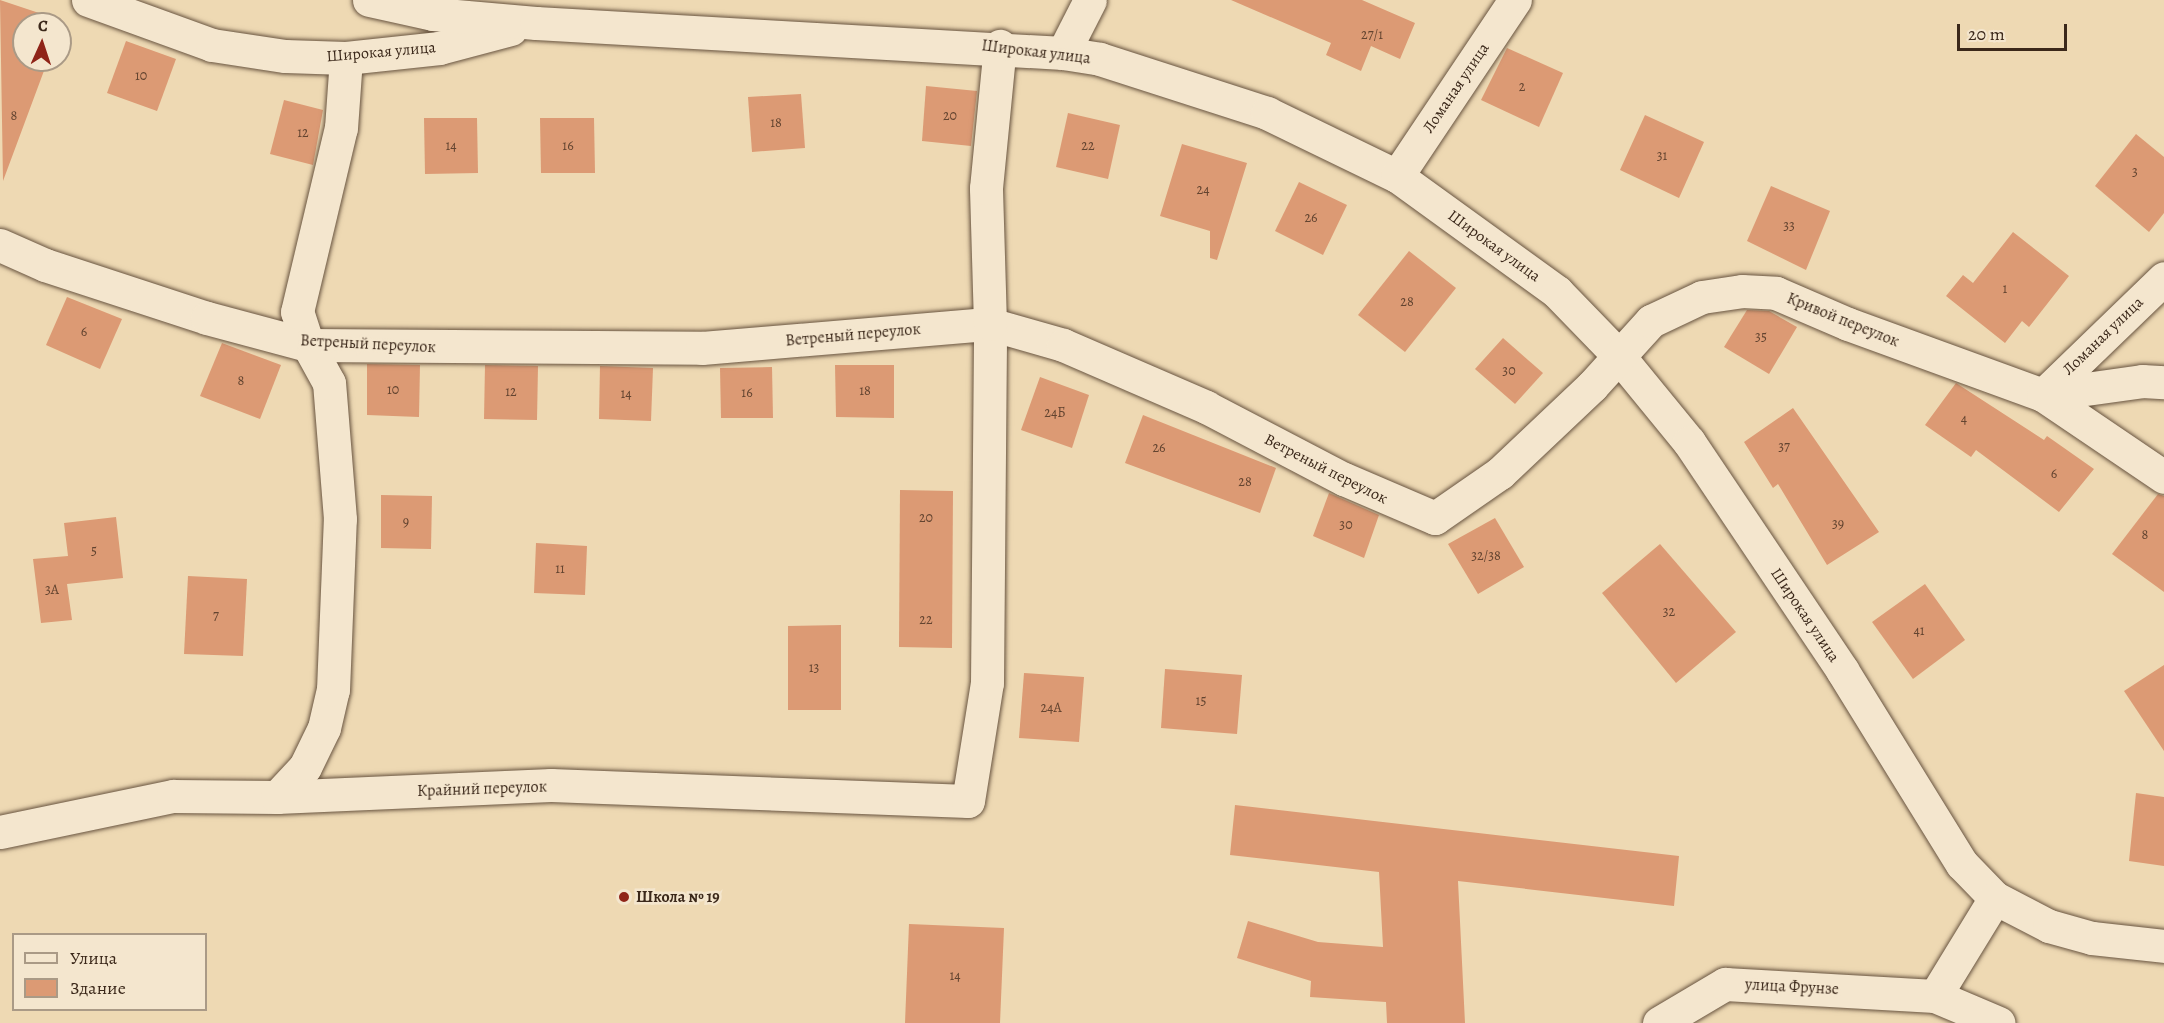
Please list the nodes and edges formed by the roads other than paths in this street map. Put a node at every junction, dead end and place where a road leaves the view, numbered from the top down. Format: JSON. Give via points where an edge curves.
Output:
{"nodes":[{"id":1,"x":88,"y":0,"type":"edge"},
{"id":2,"x":369,"y":0,"type":"edge"},
{"id":3,"x":1090,"y":0,"type":"edge"},
{"id":4,"x":1515,"y":0,"type":"edge"},
{"id":5,"x":541,"y":12,"type":"edge"},
{"id":6,"x":1000,"y":46,"type":"junction"},
{"id":7,"x":1063,"y":52,"type":"junction"},
{"id":8,"x":346,"y":58,"type":"junction"},
{"id":9,"x":1397,"y":176,"type":"junction"},
{"id":10,"x":0,"y":245,"type":"edge"},
{"id":11,"x":2164,"y":278,"type":"edge"},
{"id":12,"x":990,"y":324,"type":"junction"},
{"id":13,"x":308,"y":345,"type":"junction"},
{"id":14,"x":1617,"y":354,"type":"junction"},
{"id":15,"x":2164,"y":382,"type":"edge"},
{"id":16,"x":2043,"y":395,"type":"junction"},
{"id":17,"x":2164,"y":477,"type":"edge"},
{"id":18,"x":277,"y":797,"type":"junction"},
{"id":19,"x":0,"y":832,"type":"edge"},
{"id":20,"x":1995,"y":898,"type":"junction"},
{"id":21,"x":2164,"y":946,"type":"edge"},
{"id":22,"x":1935,"y":996,"type":"junction"},
{"id":23,"x":1988,"y":1021,"type":"edge"},
{"id":24,"x":1659,"y":1023,"type":"edge"}],
"edges":[{"from":1,"to":8,"type":"street","name":"Широкая улица","via":[[212,45],[285,56]]},
{"from":2,"to":5,"type":"street","name":"Широкая улица","via":[[433,14]]},
{"from":3,"to":7,"type":"street"},
{"from":4,"to":9,"type":"street","name":"Ломаная улица"},
{"from":5,"to":6,"type":"street","name":"Широкая улица"},
{"from":5,"to":8,"type":"street","name":"Широкая улица","via":[[440,48]]},
{"from":6,"to":7,"type":"street","name":"Широкая улица"},
{"from":6,"to":12,"type":"street","via":[[986,188]]},
{"from":7,"to":9,"type":"street","name":"Широкая улица","via":[[1100,59],[1267,113]]},
{"from":8,"to":13,"type":"street","via":[[341,128],[297,312]]},
{"from":9,"to":14,"type":"street","name":"Широкая улица","via":[[1557,292]]},
{"from":10,"to":13,"type":"street","name":"Ветреный переулок","via":[[45,265],[207,318]]},
{"from":11,"to":16,"type":"street","name":"Ломаная улица"},
{"from":12,"to":13,"type":"street","name":"Ветреный переулок","via":[[702,348]]},
{"from":12,"to":14,"type":"street","name":"Ветреный переулок","via":[[1063,345],[1184,397],[1362,488],[1435,518],[1500,473],[1592,386]]},
{"from":12,"to":18,"type":"street","name":"Крайний переулок","via":[[987,683],[968,801],[550,785]]},
{"from":13,"to":18,"type":"street","via":[[329,383],[340,519],[333,690],[324,728],[305,767]]},
{"from":14,"to":16,"type":"street","name":"Кривой переулок","via":[[1651,321],[1702,297],[1742,291],[1776,293],[1848,324]]},
{"from":14,"to":20,"type":"street","name":"Широкая улица","via":[[1689,442],[1842,670],[1962,864]]},
{"from":15,"to":16,"type":"street","name":"Кривой переулок","via":[[2142,381]]},
{"from":16,"to":17,"type":"street","name":"Кривой переулок"},
{"from":18,"to":19,"type":"street","name":"Крайний переулок","via":[[173,796]]},
{"from":20,"to":21,"type":"street","name":"Широкая улица","via":[[2049,926],[2092,938]]},
{"from":20,"to":22,"type":"street"},
{"from":22,"to":23,"type":"street","name":"улица Фрунзе"},
{"from":22,"to":24,"type":"street","name":"улица Фрунзе","via":[[1725,984]]}]}
